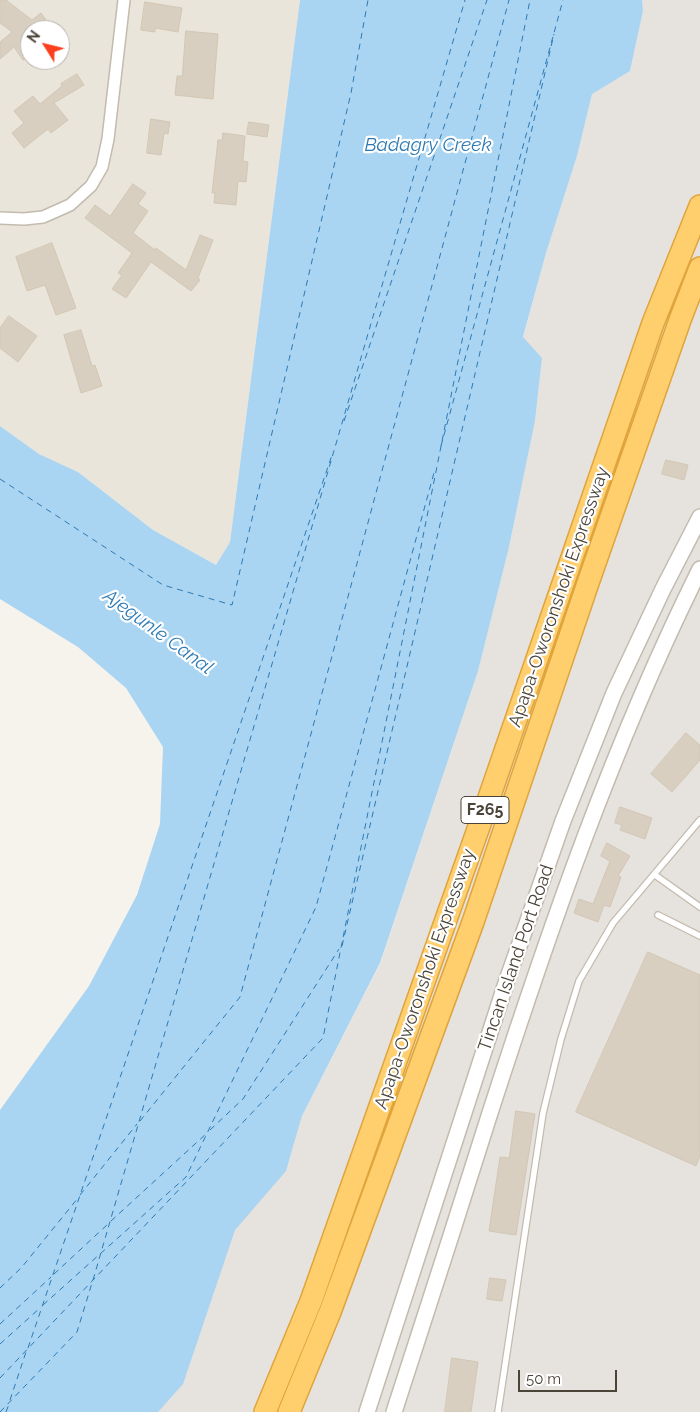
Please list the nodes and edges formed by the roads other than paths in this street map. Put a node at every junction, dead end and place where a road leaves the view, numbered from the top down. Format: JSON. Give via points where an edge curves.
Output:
{"nodes":[{"id":1,"x":124,"y":0,"type":"edge"},
{"id":2,"x":700,"y":206,"type":"edge"},
{"id":3,"x":0,"y":218,"type":"edge"},
{"id":4,"x":700,"y":268,"type":"edge"},
{"id":5,"x":700,"y":517,"type":"edge"},
{"id":6,"x":700,"y":569,"type":"edge"},
{"id":7,"x":700,"y":820,"type":"edge"},
{"id":8,"x":655,"y":875,"type":"junction"},
{"id":9,"x":700,"y":907,"type":"edge"},
{"id":10,"x":658,"y":915,"type":"dead end"},
{"id":11,"x":700,"y":936,"type":"edge"},
{"id":12,"x":265,"y":1412,"type":"edge"},
{"id":13,"x":290,"y":1412,"type":"edge"},
{"id":14,"x":367,"y":1412,"type":"edge"},
{"id":15,"x":394,"y":1412,"type":"edge"},
{"id":16,"x":498,"y":1412,"type":"edge"}],
"edges":[{"from":1,"to":3,"type":"street","via":[[102,167],[91,186],[70,205],[43,217]]},
{"from":2,"to":12,"type":"highway","name":"Apapa-Oworonshoki Expressway","number":"F265","via":[[653,323],[311,1301]]},
{"from":4,"to":13,"type":"highway","name":"Apapa-Oworonshoki Expressway","number":"F265","via":[[588,583],[473,922]]},
{"from":5,"to":14,"type":"street","name":"Tincan Island Port Road","via":[[614,693],[563,821],[503,992]]},
{"from":6,"to":15,"type":"street","name":"Tincan Island Port Road","via":[[637,704],[588,827],[530,991]]},
{"from":7,"to":8,"type":"lane"},
{"from":8,"to":9,"type":"lane"},
{"from":8,"to":16,"type":"lane","via":[[613,923],[579,981],[561,1039],[543,1113]]},
{"from":10,"to":11,"type":"lane"}]}
